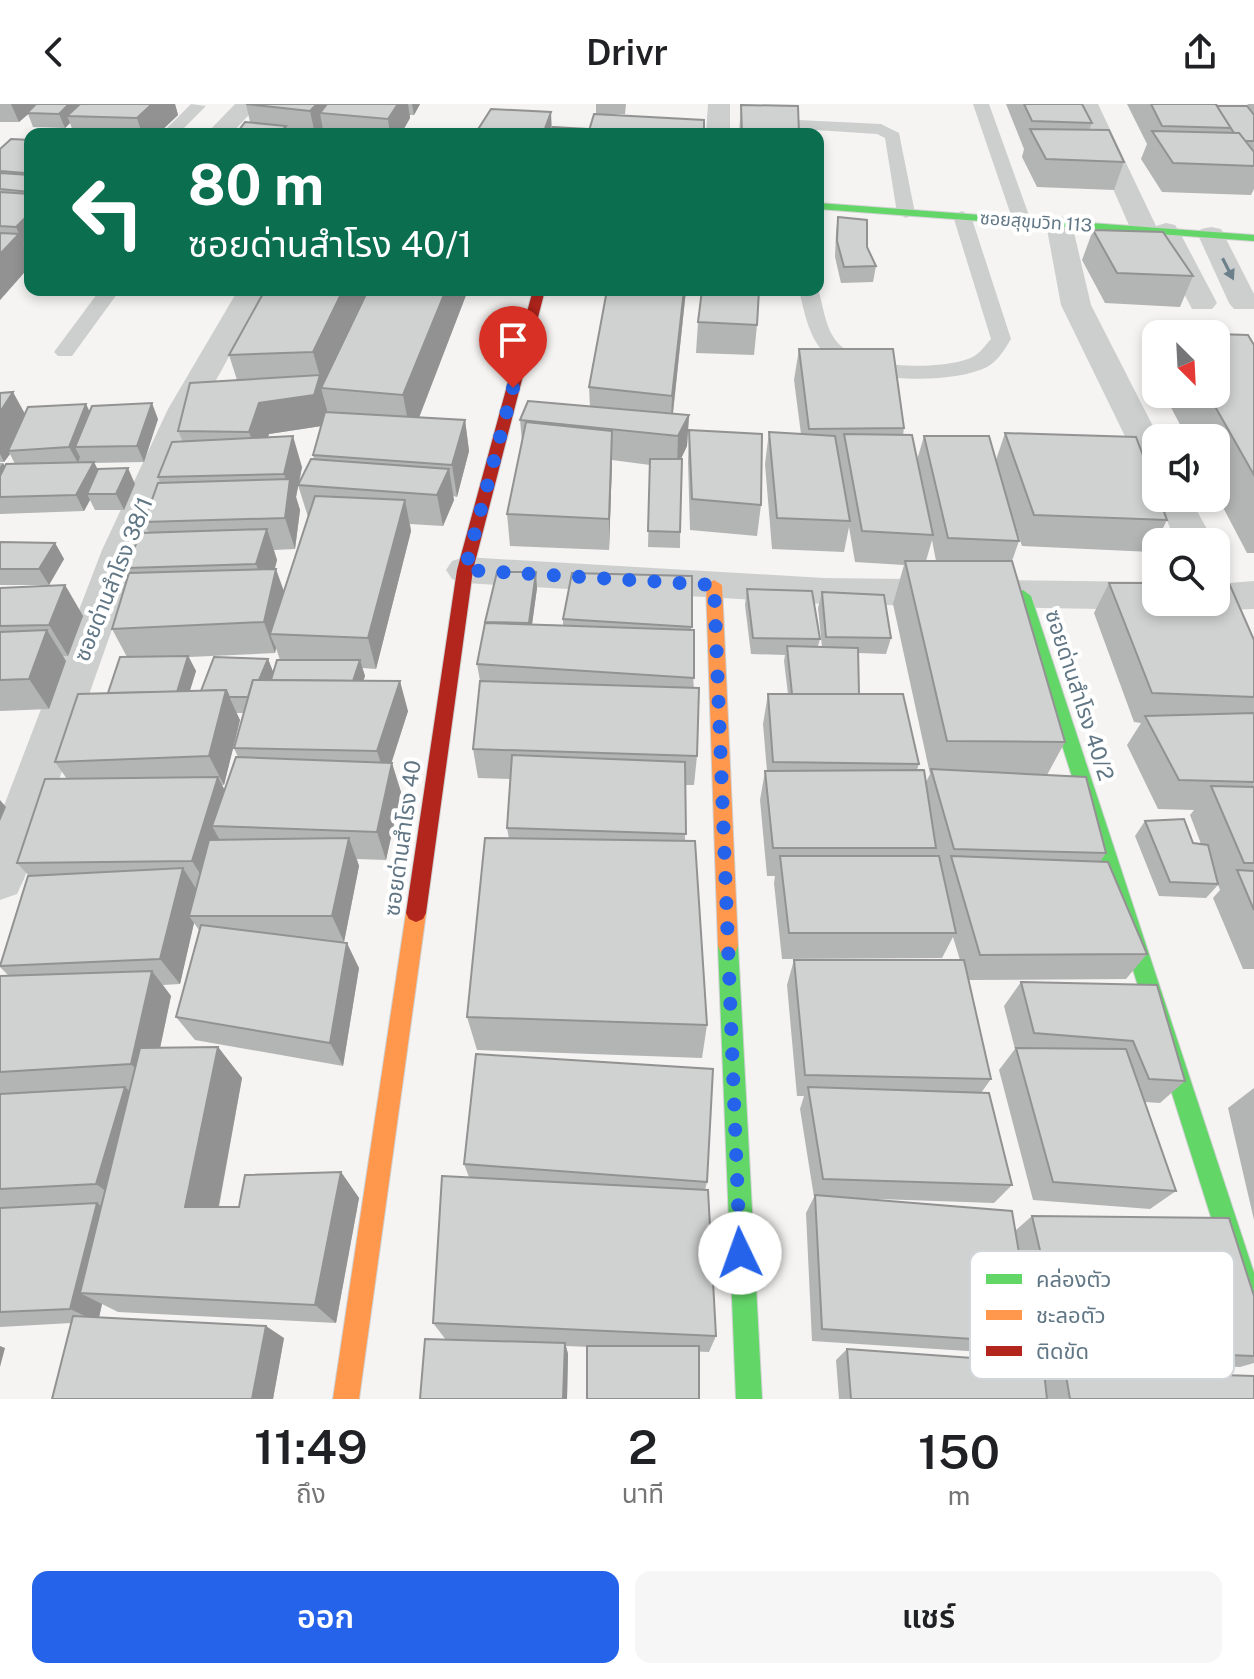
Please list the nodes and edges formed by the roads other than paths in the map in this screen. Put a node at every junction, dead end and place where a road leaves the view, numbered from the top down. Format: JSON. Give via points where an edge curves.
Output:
{"nodes":[{"id":1,"x":248,"y":104,"type":"edge"},
{"id":2,"x":719,"y":104,"type":"edge"},
{"id":3,"x":981,"y":104,"type":"edge"},
{"id":4,"x":1087,"y":104,"type":"edge"},
{"id":5,"x":198,"y":106,"type":"edge"},
{"id":6,"x":743,"y":122,"type":"edge"},
{"id":7,"x":175,"y":128,"type":"edge"},
{"id":8,"x":224,"y":128,"type":"edge"},
{"id":9,"x":718,"y":128,"type":"edge"},
{"id":10,"x":824,"y":206,"type":"edge"},
{"id":11,"x":906,"y":213,"type":"junction"},
{"id":12,"x":962,"y":216,"type":"junction"},
{"id":13,"x":1022,"y":221,"type":"junction"},
{"id":14,"x":1059,"y":224,"type":"junction"},
{"id":15,"x":1155,"y":230,"type":"junction"},
{"id":16,"x":1211,"y":235,"type":"junction"},
{"id":17,"x":1254,"y":238,"type":"edge"},
{"id":18,"x":106,"y":296,"type":"edge"},
{"id":19,"x":248,"y":296,"type":"edge"},
{"id":20,"x":537,"y":296,"type":"edge"},
{"id":21,"x":811,"y":296,"type":"edge"},
{"id":22,"x":65,"y":352,"type":"dead end"},
{"id":23,"x":1142,"y":437,"type":"edge"},
{"id":24,"x":465,"y":570,"type":"junction"},
{"id":25,"x":714,"y":585,"type":"junction"},
{"id":26,"x":1231,"y":592,"type":"edge"},
{"id":27,"x":1023,"y":596,"type":"junction"},
{"id":28,"x":1142,"y":596,"type":"edge"},
{"id":29,"x":1241,"y":634,"type":"edge"},
{"id":30,"x":0,"y":879,"type":"edge"},
{"id":31,"x":1254,"y":1312,"type":"edge"},
{"id":32,"x":346,"y":1399,"type":"edge"},
{"id":33,"x":749,"y":1399,"type":"edge"}],
"edges":[{"from":1,"to":8,"type":"street"},
{"from":2,"to":9,"type":"street"},
{"from":3,"to":13,"type":"lane"},
{"from":4,"to":15,"type":"street"},
{"from":5,"to":7,"type":"lane"},
{"from":6,"to":11,"type":"lane","via":[[890,133]]},
{"from":10,"to":11,"type":"street","name":"ซอยสุขุมวิท 113"},
{"from":11,"to":12,"type":"street","name":"ซอยสุขุมวิท 113"},
{"from":12,"to":13,"type":"street","name":"ซอยสุขุมวิท 113"},
{"from":12,"to":21,"type":"lane","via":[[1001,339],[977,363],[937,371],[866,368],[836,354],[820,332]]},
{"from":13,"to":14,"type":"street","name":"ซอยสุขุมวิท 113"},
{"from":14,"to":15,"type":"street","name":"ซอยสุขุมวิท 113"},
{"from":14,"to":23,"type":"street","via":[[1076,305]]},
{"from":15,"to":16,"type":"street","name":"ซอยสุขุมวิท 113"},
{"from":16,"to":15,"type":"street","one_way":true,"via":[[1226,314]]},
{"from":16,"to":17,"type":"street","name":"ซอยสุขุมวิท 113"},
{"from":18,"to":22,"type":"lane"},
{"from":19,"to":30,"type":"street","name":"ซอยด่านสำโรง 38/1","via":[[169,409]]},
{"from":20,"to":24,"type":"street","name":"ซอยด่านสำโรง 40"},
{"from":24,"to":25,"type":"street"},
{"from":24,"to":32,"type":"street","name":"ซอยด่านสำโรง 40"},
{"from":25,"to":27,"type":"street"},
{"from":25,"to":33,"type":"street"},
{"from":26,"to":29,"type":"street"},
{"from":27,"to":28,"type":"street"},
{"from":27,"to":31,"type":"street","name":"ซอยด่านสำโรง 40/2"}]}
